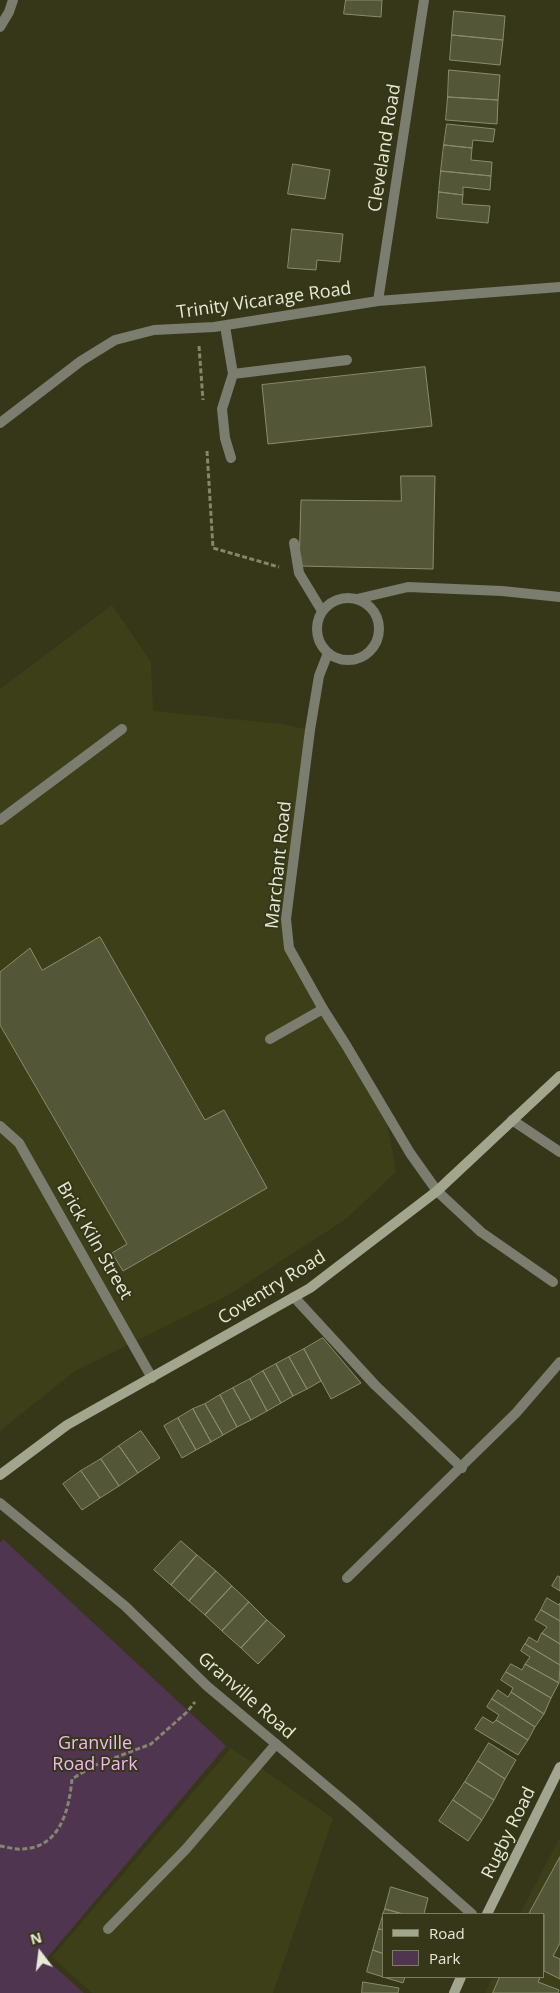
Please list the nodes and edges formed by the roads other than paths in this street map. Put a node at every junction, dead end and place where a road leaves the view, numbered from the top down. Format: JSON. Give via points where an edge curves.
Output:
{"nodes":[{"id":1,"x":14,"y":0,"type":"edge"},
{"id":2,"x":424,"y":0,"type":"edge"},
{"id":3,"x":0,"y":27,"type":"edge"},
{"id":4,"x":560,"y":287,"type":"edge"},
{"id":5,"x":378,"y":302,"type":"junction"},
{"id":6,"x":225,"y":326,"type":"junction"},
{"id":7,"x":347,"y":360,"type":"dead end"},
{"id":8,"x":233,"y":374,"type":"junction"},
{"id":9,"x":0,"y":423,"type":"edge"},
{"id":10,"x":231,"y":458,"type":"dead end"},
{"id":11,"x":294,"y":543,"type":"dead end"},
{"id":12,"x":560,"y":597,"type":"edge"},
{"id":13,"x":357,"y":599,"type":"junction"},
{"id":14,"x":322,"y":611,"type":"junction"},
{"id":15,"x":328,"y":653,"type":"junction"},
{"id":16,"x":122,"y":729,"type":"dead end"},
{"id":17,"x":0,"y":820,"type":"edge"},
{"id":18,"x":323,"y":1009,"type":"junction"},
{"id":19,"x":270,"y":1039,"type":"dead end"},
{"id":20,"x":560,"y":1076,"type":"edge"},
{"id":21,"x":512,"y":1120,"type":"junction"},
{"id":22,"x":0,"y":1126,"type":"edge"},
{"id":23,"x":560,"y":1152,"type":"edge"},
{"id":24,"x":437,"y":1191,"type":"junction"},
{"id":25,"x":553,"y":1282,"type":"dead end"},
{"id":26,"x":294,"y":1297,"type":"junction"},
{"id":27,"x":560,"y":1362,"type":"edge"},
{"id":28,"x":152,"y":1378,"type":"junction"},
{"id":29,"x":462,"y":1468,"type":"junction"},
{"id":30,"x":0,"y":1475,"type":"edge"},
{"id":31,"x":0,"y":1503,"type":"edge"},
{"id":32,"x":348,"y":1578,"type":"dead end"},
{"id":33,"x":276,"y":1744,"type":"junction"},
{"id":34,"x":560,"y":1767,"type":"edge"},
{"id":35,"x":471,"y":1913,"type":"edge"},
{"id":36,"x":487,"y":1913,"type":"edge"},
{"id":37,"x":108,"y":1929,"type":"dead end"},
{"id":38,"x":461,"y":1978,"type":"edge"},
{"id":39,"x":454,"y":1993,"type":"edge"}],
"edges":[{"from":1,"to":3,"type":"street"},
{"from":2,"to":5,"type":"street","name":"Cleveland Road"},
{"from":4,"to":5,"type":"street","name":"Trinity Vicarage Road"},
{"from":5,"to":6,"type":"street","name":"Trinity Vicarage Road"},
{"from":6,"to":8,"type":"street"},
{"from":6,"to":9,"type":"street","name":"Trinity Vicarage Road","via":[[154,330],[115,340],[81,361]]},
{"from":7,"to":8,"type":"street"},
{"from":8,"to":10,"type":"street","via":[[222,410]]},
{"from":11,"to":14,"type":"street","via":[[299,573]]},
{"from":12,"to":13,"type":"street","via":[[502,590],[408,587]]},
{"from":13,"to":14,"type":"street","via":[[340,599]]},
{"from":13,"to":15,"type":"street","via":[[376,614],[379,624],[372,650],[357,659],[346,660]]},
{"from":14,"to":15,"type":"street","via":[[318,634]]},
{"from":15,"to":18,"type":"street","name":"Marchant Road","via":[[319,676],[310,730],[286,919],[289,948]]},
{"from":16,"to":17,"type":"street"},
{"from":18,"to":19,"type":"street"},
{"from":18,"to":24,"type":"street","name":"Marchant Road","via":[[410,1154]]},
{"from":20,"to":21,"type":"main road","name":"Coventry Road"},
{"from":21,"to":23,"type":"street"},
{"from":21,"to":24,"type":"main road","name":"Coventry Road"},
{"from":22,"to":28,"type":"street","name":"Brick Kiln Street","via":[[19,1143]]},
{"from":24,"to":25,"type":"street","name":"Marchant Road","via":[[481,1232]]},
{"from":24,"to":26,"type":"main road","name":"Coventry Road"},
{"from":26,"to":28,"type":"main road","name":"Coventry Road"},
{"from":26,"to":29,"type":"street","via":[[375,1385]]},
{"from":27,"to":29,"type":"street"},
{"from":28,"to":30,"type":"main road","name":"Coventry Road","via":[[68,1425]]},
{"from":29,"to":32,"type":"street"},
{"from":31,"to":33,"type":"street","name":"Granville Road","via":[[125,1606],[207,1686]]},
{"from":33,"to":35,"type":"street","name":"Granville Road"},
{"from":33,"to":37,"type":"street","via":[[186,1849]]},
{"from":34,"to":36,"type":"main road","name":"Rugby Road"},
{"from":38,"to":39,"type":"main road"}]}
